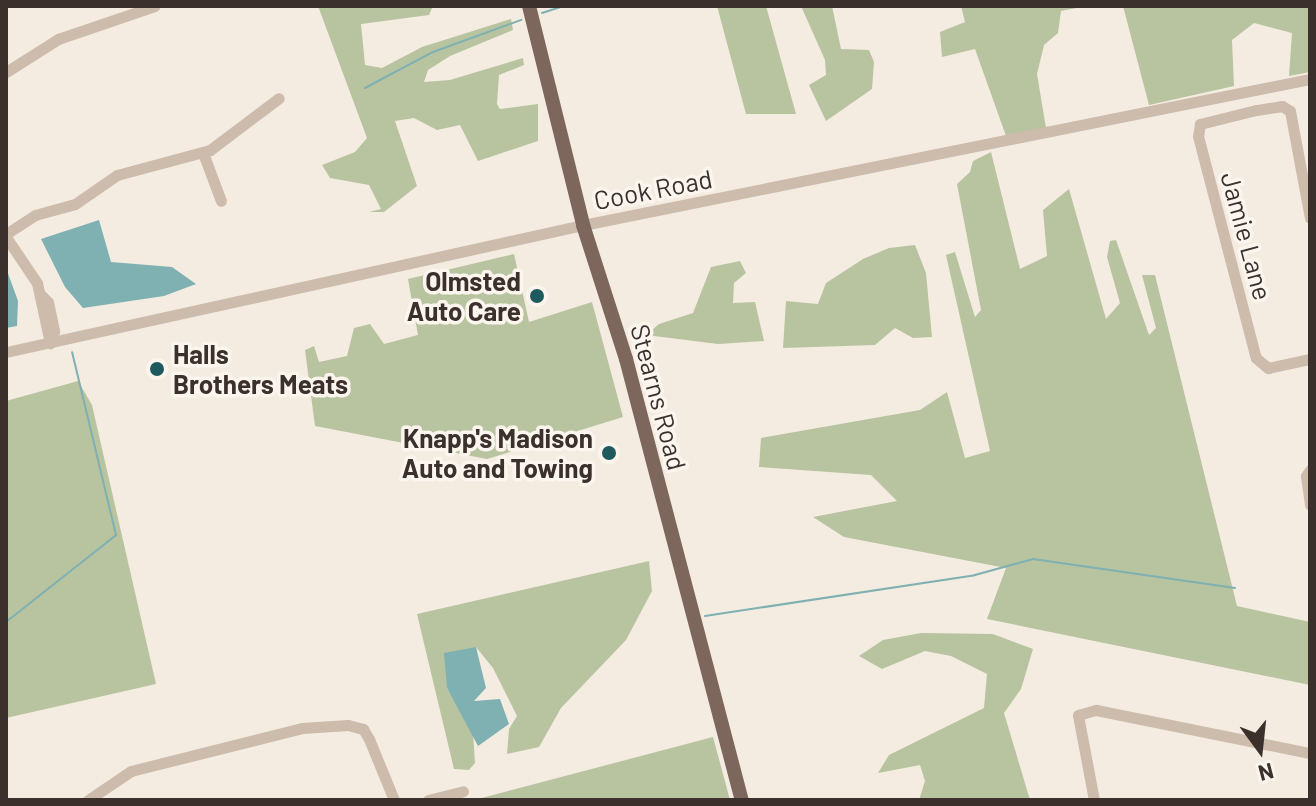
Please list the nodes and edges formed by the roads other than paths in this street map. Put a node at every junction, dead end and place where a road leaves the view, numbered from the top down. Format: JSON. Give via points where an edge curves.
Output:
{"nodes":[{"id":1,"x":112,"y":6,"type":"edge"},
{"id":2,"x":155,"y":6,"type":"edge"},
{"id":3,"x":529,"y":6,"type":"edge"},
{"id":4,"x":116,"y":19,"type":"junction"},
{"id":5,"x":6,"y":72,"type":"edge"},
{"id":6,"x":1310,"y":79,"type":"edge"},
{"id":7,"x":1253,"y":91,"type":"junction"},
{"id":8,"x":279,"y":98,"type":"dead end"},
{"id":9,"x":1256,"y":110,"type":"junction"},
{"id":10,"x":203,"y":153,"type":"junction"},
{"id":11,"x":221,"y":201,"type":"dead end"},
{"id":12,"x":1310,"y":218,"type":"edge"},
{"id":13,"x":583,"y":225,"type":"junction"},
{"id":14,"x":6,"y":236,"type":"edge"},
{"id":15,"x":50,"y":343,"type":"junction"},
{"id":16,"x":6,"y":352,"type":"edge"},
{"id":17,"x":1310,"y":359,"type":"edge"},
{"id":18,"x":1310,"y":470,"type":"edge"},
{"id":19,"x":1310,"y":505,"type":"edge"},
{"id":20,"x":1310,"y":753,"type":"edge"},
{"id":21,"x":463,"y":791,"type":"dead end"},
{"id":22,"x":88,"y":800,"type":"edge"},
{"id":23,"x":394,"y":800,"type":"edge"},
{"id":24,"x":428,"y":800,"type":"edge"},
{"id":25,"x":742,"y":800,"type":"edge"},
{"id":26,"x":1094,"y":800,"type":"edge"}],
"edges":[{"from":1,"to":4,"type":"street"},
{"from":2,"to":4,"type":"street"},
{"from":3,"to":13,"type":"main road","name":"Stearns Road"},
{"from":4,"to":5,"type":"street","via":[[58,39]]},
{"from":6,"to":7,"type":"street","name":"Cook Road"},
{"from":7,"to":9,"type":"street"},
{"from":7,"to":13,"type":"street","name":"Cook Road"},
{"from":8,"to":10,"type":"street"},
{"from":9,"to":12,"type":"street","name":"Jamie Lane","via":[[1282,106],[1293,114]]},
{"from":9,"to":17,"type":"street","name":"Jamie Lane","via":[[1207,120],[1198,136],[1256,358],[1268,368]]},
{"from":10,"to":11,"type":"street"},
{"from":10,"to":14,"type":"street","via":[[117,175],[75,204],[35,215]]},
{"from":13,"to":15,"type":"street","name":"Cook Road"},
{"from":13,"to":25,"type":"main road","name":"Stearns Road","via":[[626,359]]},
{"from":14,"to":15,"type":"street","via":[[40,294],[40,318]]},
{"from":15,"to":16,"type":"street","name":"Cook Road"},
{"from":18,"to":19,"type":"street"},
{"from":20,"to":26,"type":"street","via":[[1096,710],[1078,715]]},
{"from":21,"to":24,"type":"street"},
{"from":22,"to":23,"type":"street","via":[[131,771],[302,728],[363,729],[386,770]]}]}
